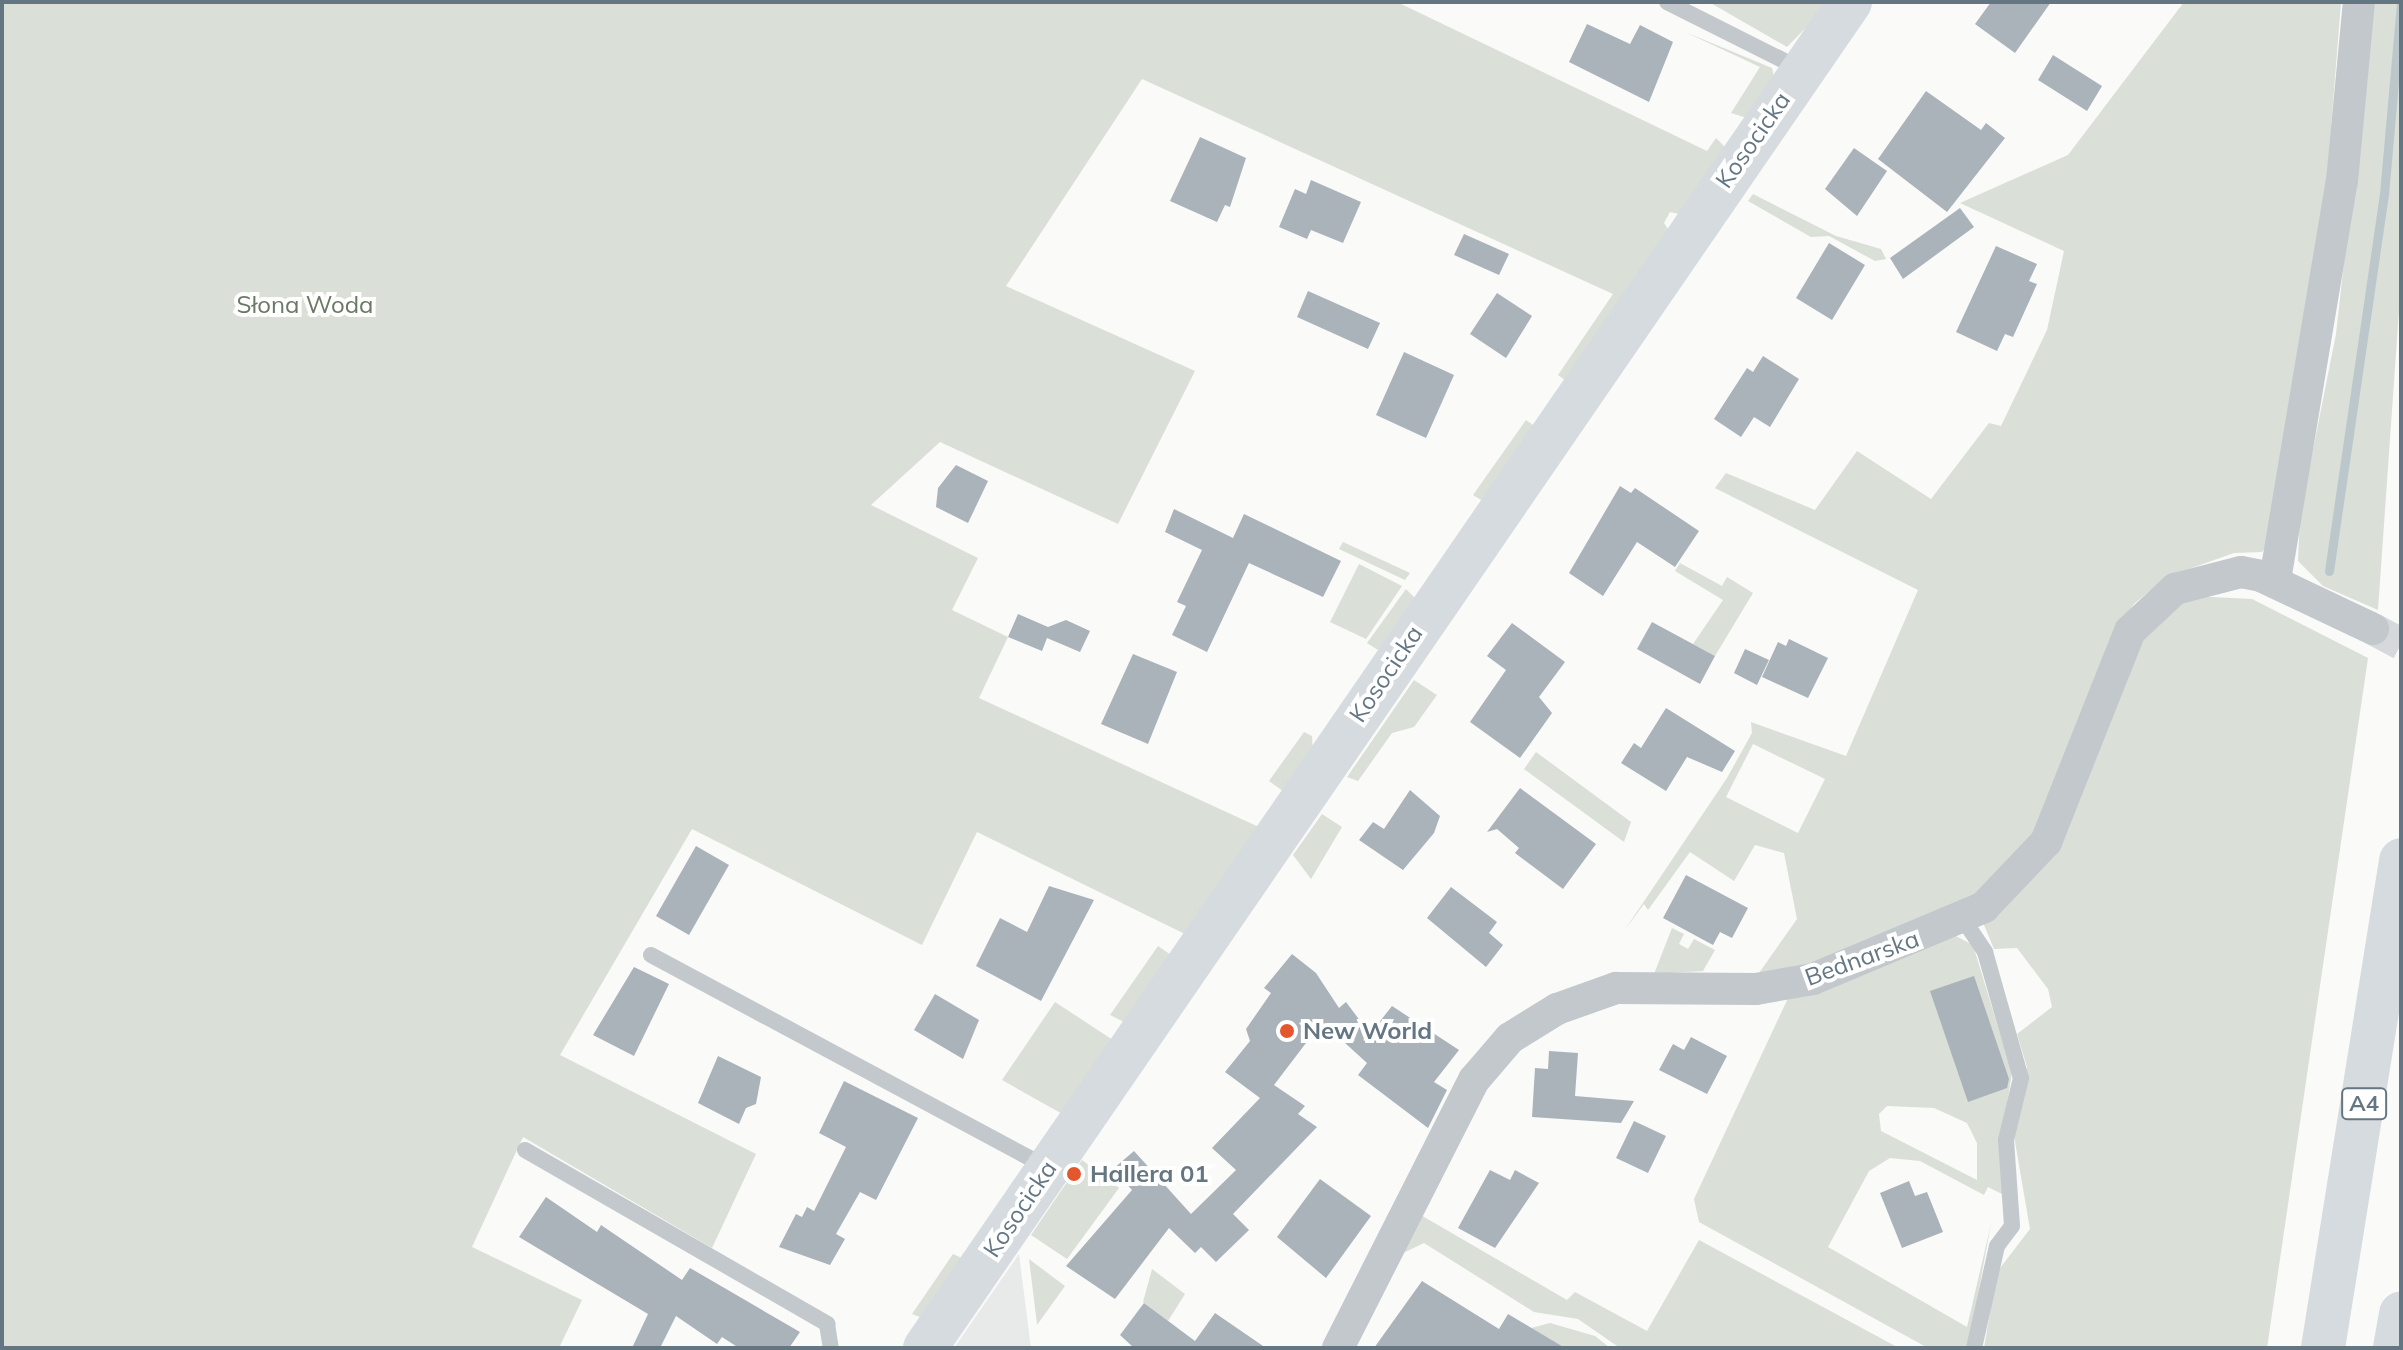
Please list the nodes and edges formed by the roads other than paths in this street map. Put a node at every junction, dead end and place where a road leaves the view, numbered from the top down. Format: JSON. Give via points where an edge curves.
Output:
{"nodes":[{"id":1,"x":1667,"y":2,"type":"edge"},
{"id":2,"x":1850,"y":2,"type":"edge"},
{"id":3,"x":2359,"y":2,"type":"edge"},
{"id":4,"x":1802,"y":70,"type":"junction"},
{"id":5,"x":2275,"y":580,"type":"junction"},
{"id":6,"x":2373,"y":629,"type":"tunnel mouth"},
{"id":7,"x":2401,"y":860,"type":"edge"},
{"id":8,"x":1963,"y":919,"type":"junction"},
{"id":9,"x":651,"y":955,"type":"dead end"},
{"id":10,"x":525,"y":1150,"type":"dead end"},
{"id":11,"x":1048,"y":1168,"type":"junction"},
{"id":12,"x":2401,"y":1314,"type":"edge"},
{"id":13,"x":831,"y":1348,"type":"edge"},
{"id":14,"x":925,"y":1348,"type":"edge"},
{"id":15,"x":1338,"y":1348,"type":"edge"},
{"id":16,"x":1974,"y":1348,"type":"edge"},
{"id":17,"x":2323,"y":1348,"type":"edge"},
{"id":18,"x":2395,"y":1348,"type":"edge"}],
"edges":[{"from":1,"to":4,"type":"lane"},
{"from":2,"to":4,"type":"main road","name":"Kosocicka"},
{"from":3,"to":5,"type":"street","via":[[2342,181]]},
{"from":4,"to":11,"type":"main road","name":"Kosocicka"},
{"from":5,"to":6,"type":"street","name":"Bednarska"},
{"from":5,"to":8,"type":"street","name":"Bednarska","via":[[2241,572],[2203,579],[2175,589],[2142,614],[2112,667],[2046,842],[2000,894]]},
{"from":7,"to":17,"type":"main road","number":"A4"},
{"from":8,"to":15,"type":"street","name":"Bednarska","via":[[1813,979],[1756,989],[1632,986],[1583,996],[1510,1038],[1474,1080]]},
{"from":8,"to":16,"type":"lane","via":[[1985,952],[2021,1078],[2006,1140],[2012,1226],[1997,1246]]},
{"from":9,"to":11,"type":"lane"},
{"from":10,"to":13,"type":"lane","via":[[827,1324]]},
{"from":11,"to":14,"type":"main road","name":"Kosocicka"},
{"from":12,"to":18,"type":"main road"}]}
